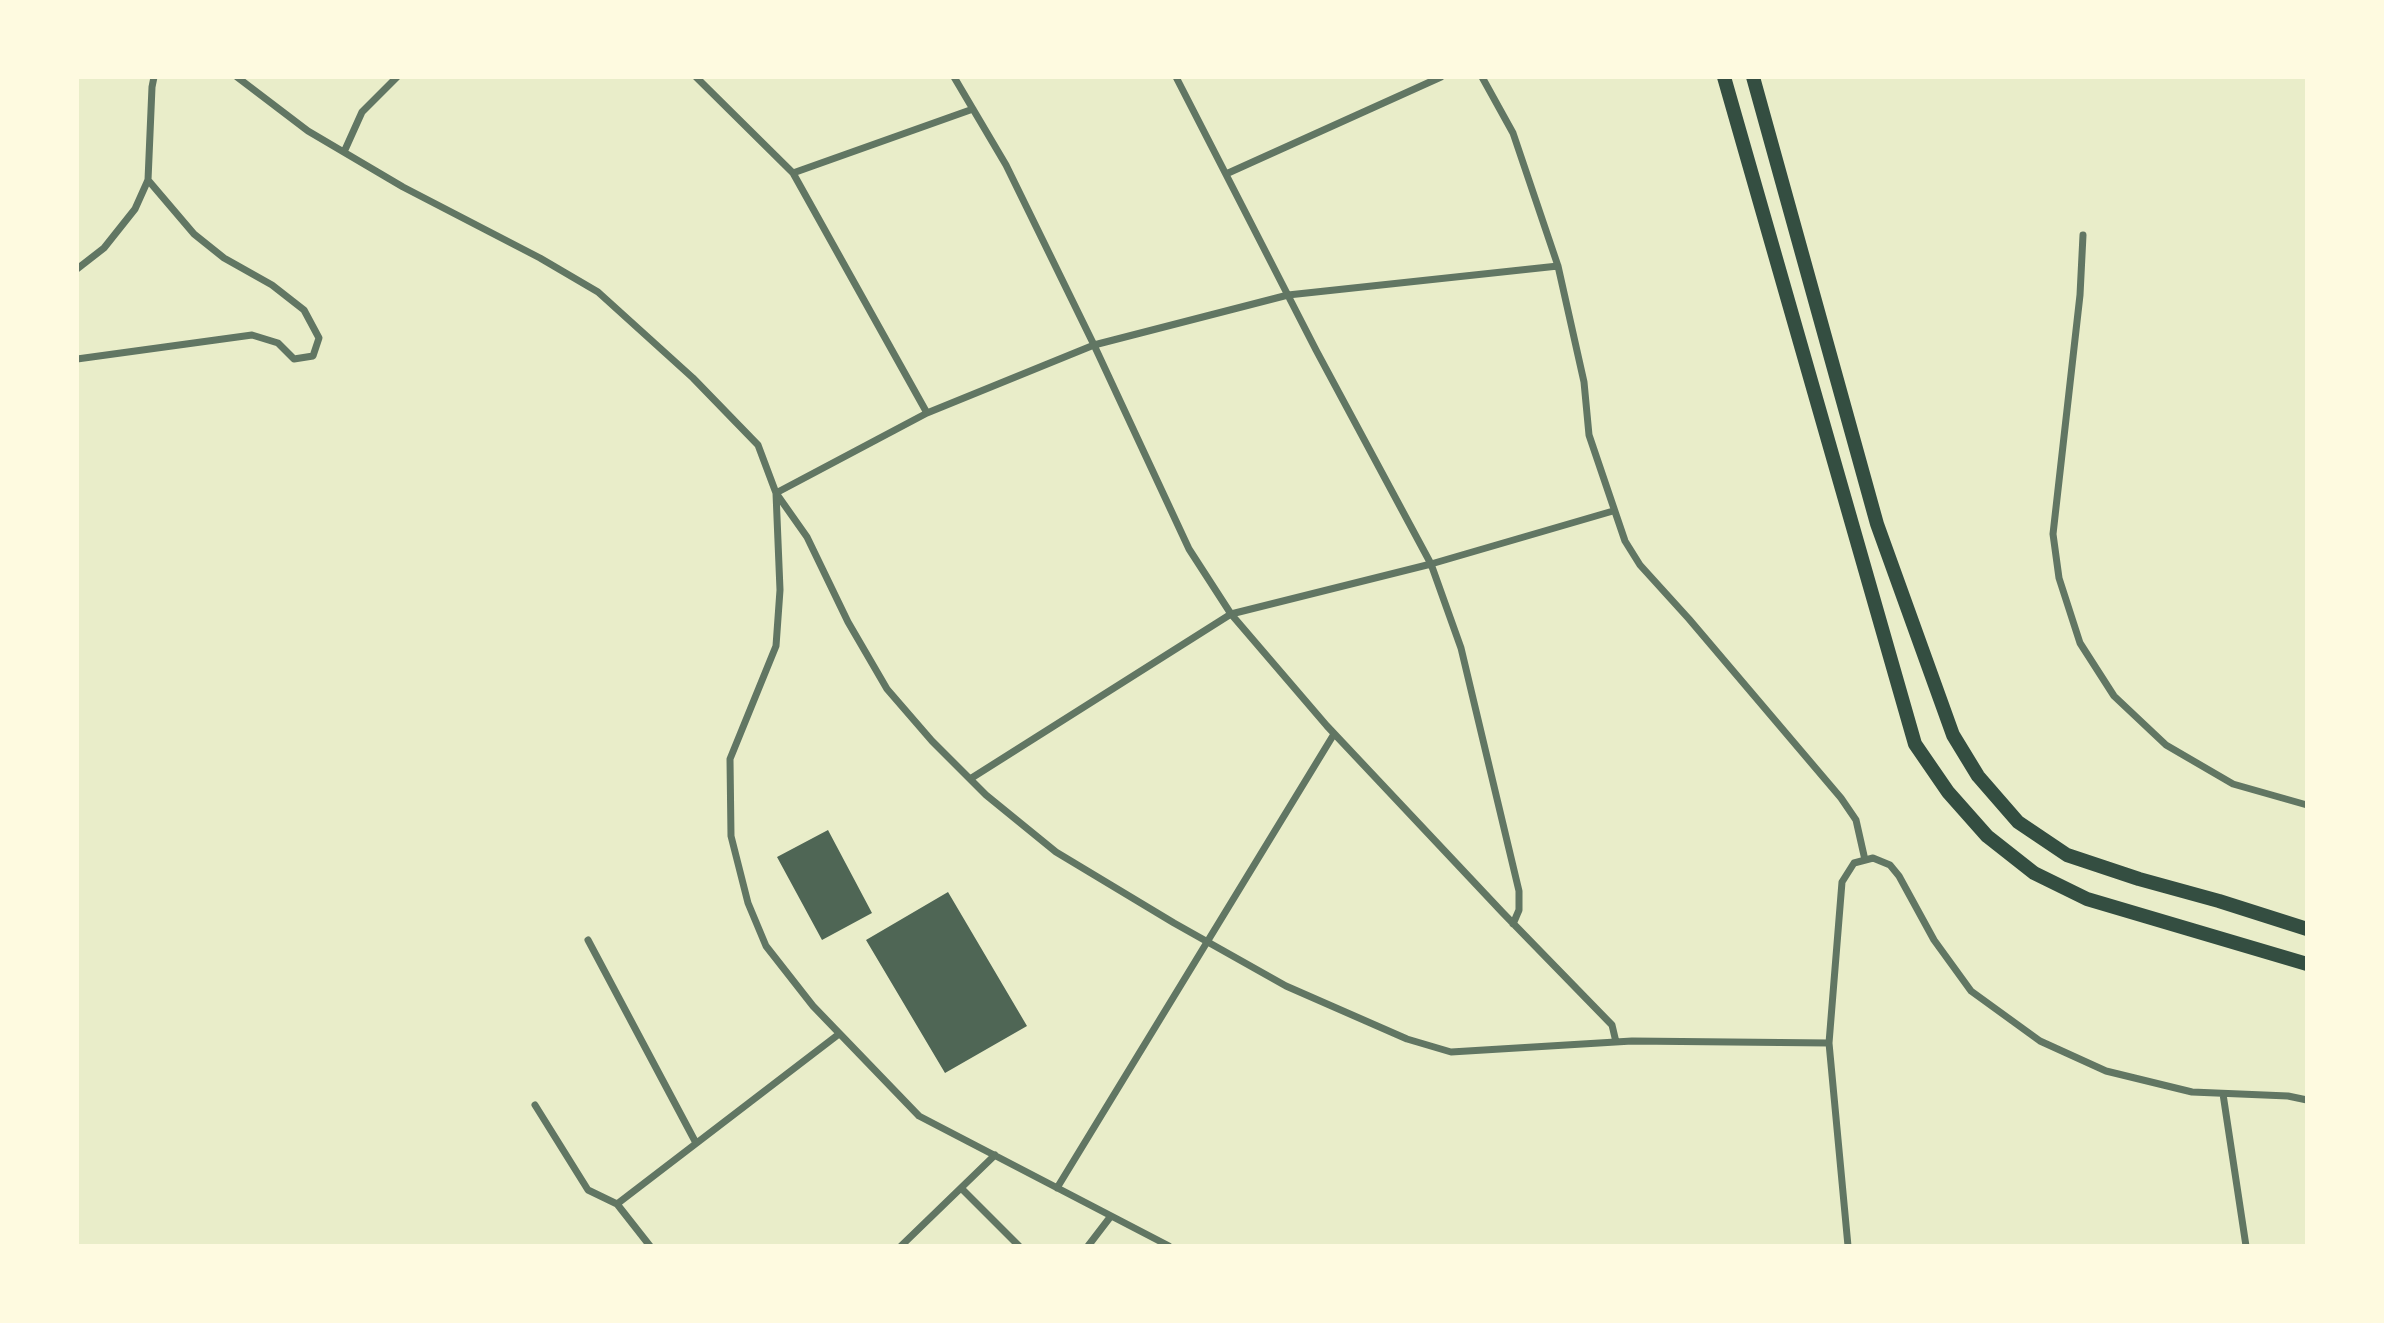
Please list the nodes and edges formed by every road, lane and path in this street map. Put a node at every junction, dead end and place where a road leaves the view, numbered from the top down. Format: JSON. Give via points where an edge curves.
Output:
{"nodes":[{"id":1,"x":154,"y":77,"type":"edge"},
{"id":2,"x":237,"y":77,"type":"edge"},
{"id":3,"x":397,"y":77,"type":"edge"},
{"id":4,"x":696,"y":77,"type":"edge"},
{"id":5,"x":954,"y":77,"type":"edge"},
{"id":6,"x":1176,"y":77,"type":"edge"},
{"id":7,"x":1441,"y":77,"type":"edge"},
{"id":8,"x":1482,"y":77,"type":"edge"},
{"id":9,"x":1724,"y":77,"type":"edge"},
{"id":10,"x":1753,"y":77,"type":"edge"},
{"id":11,"x":973,"y":109,"type":"junction"},
{"id":12,"x":344,"y":152,"type":"junction"},
{"id":13,"x":793,"y":173,"type":"junction"},
{"id":14,"x":1226,"y":174,"type":"junction"},
{"id":15,"x":148,"y":180,"type":"junction"},
{"id":16,"x":2083,"y":235,"type":"dead end"},
{"id":17,"x":1558,"y":266,"type":"junction"},
{"id":18,"x":77,"y":270,"type":"edge"},
{"id":19,"x":1288,"y":295,"type":"junction"},
{"id":20,"x":1094,"y":345,"type":"junction"},
{"id":21,"x":77,"y":359,"type":"edge"},
{"id":22,"x":927,"y":413,"type":"junction"},
{"id":23,"x":776,"y":494,"type":"junction"},
{"id":24,"x":1613,"y":511,"type":"junction"},
{"id":25,"x":1432,"y":564,"type":"junction"},
{"id":26,"x":1231,"y":614,"type":"junction"},
{"id":27,"x":1334,"y":734,"type":"junction"},
{"id":28,"x":970,"y":779,"type":"junction"},
{"id":29,"x":2307,"y":805,"type":"edge"},
{"id":30,"x":1866,"y":860,"type":"junction"},
{"id":31,"x":1513,"y":924,"type":"junction"},
{"id":32,"x":2307,"y":929,"type":"edge"},
{"id":33,"x":588,"y":940,"type":"dead end"},
{"id":34,"x":1208,"y":942,"type":"junction"},
{"id":35,"x":2307,"y":964,"type":"edge"},
{"id":36,"x":839,"y":1034,"type":"junction"},
{"id":37,"x":1616,"y":1042,"type":"junction"},
{"id":38,"x":1829,"y":1042,"type":"junction"},
{"id":39,"x":2223,"y":1094,"type":"junction"},
{"id":40,"x":2307,"y":1100,"type":"edge"},
{"id":41,"x":535,"y":1105,"type":"dead end"},
{"id":42,"x":696,"y":1143,"type":"junction"},
{"id":43,"x":995,"y":1155,"type":"junction"},
{"id":44,"x":961,"y":1188,"type":"junction"},
{"id":45,"x":1057,"y":1188,"type":"junction"},
{"id":46,"x":617,"y":1204,"type":"junction"},
{"id":47,"x":1111,"y":1216,"type":"junction"},
{"id":48,"x":650,"y":1246,"type":"edge"},
{"id":49,"x":901,"y":1246,"type":"edge"},
{"id":50,"x":1019,"y":1246,"type":"edge"},
{"id":51,"x":1088,"y":1246,"type":"edge"},
{"id":52,"x":1169,"y":1246,"type":"edge"},
{"id":53,"x":1848,"y":1246,"type":"edge"},
{"id":54,"x":2246,"y":1246,"type":"edge"}],
"edges":[{"from":1,"to":15,"type":"street"},
{"from":2,"to":12,"type":"street"},
{"from":3,"to":12,"type":"street","via":[[362,111]]},
{"from":4,"to":13,"type":"street"},
{"from":5,"to":11,"type":"street"},
{"from":6,"to":14,"type":"street"},
{"from":7,"to":14,"type":"street"},
{"from":8,"to":17,"type":"street","via":[[1513,133]]},
{"from":9,"to":35,"type":"highway","via":[[1922,754],[1987,836],[2034,873],[2087,899]]},
{"from":10,"to":32,"type":"highway","via":[[1877,524],[1953,735],[1978,776],[2018,822],[2067,855]]},
{"from":11,"to":13,"type":"street"},
{"from":11,"to":20,"type":"street","via":[[1006,165]]},
{"from":12,"to":23,"type":"street","via":[[598,292],[693,378],[758,445]]},
{"from":13,"to":22,"type":"street"},
{"from":14,"to":19,"type":"street"},
{"from":15,"to":18,"type":"street","via":[[135,209],[104,248]]},
{"from":15,"to":21,"type":"street","via":[[194,234],[304,310],[319,338],[313,356],[294,359],[278,343],[252,335]]},
{"from":16,"to":29,"type":"street","via":[[2053,534],[2059,578],[2080,643],[2114,696],[2166,746],[2233,784]]},
{"from":17,"to":19,"type":"street"},
{"from":17,"to":24,"type":"street","via":[[1584,382],[1589,435]]},
{"from":19,"to":20,"type":"street"},
{"from":19,"to":25,"type":"street"},
{"from":20,"to":22,"type":"street"},
{"from":20,"to":26,"type":"street","via":[[1189,549]]},
{"from":22,"to":23,"type":"street"},
{"from":23,"to":28,"type":"street","via":[[807,537],[887,689]]},
{"from":23,"to":36,"type":"street","via":[[780,590],[776,646],[730,759],[732,836],[748,903],[766,946]]},
{"from":24,"to":25,"type":"street"},
{"from":24,"to":30,"type":"street","via":[[1640,565],[1841,798],[1856,820]]},
{"from":25,"to":26,"type":"street"},
{"from":25,"to":31,"type":"street","via":[[1461,648],[1519,891]]},
{"from":26,"to":27,"type":"street"},
{"from":26,"to":28,"type":"street"},
{"from":27,"to":31,"type":"street"},
{"from":27,"to":34,"type":"street"},
{"from":28,"to":34,"type":"street","via":[[1056,852]]},
{"from":30,"to":38,"type":"street","via":[[1854,863],[1842,882]]},
{"from":30,"to":39,"type":"street","via":[[1890,865],[1899,876],[1934,940],[1971,991],[2040,1041],[2106,1071],[2193,1093]]},
{"from":31,"to":37,"type":"street","via":[[1612,1025]]},
{"from":33,"to":42,"type":"street"},
{"from":34,"to":37,"type":"street","via":[[1286,986],[1407,1039],[1451,1052]]},
{"from":34,"to":45,"type":"street"},
{"from":36,"to":42,"type":"street"},
{"from":36,"to":43,"type":"street","via":[[919,1116]]},
{"from":37,"to":38,"type":"street"},
{"from":38,"to":53,"type":"street"},
{"from":39,"to":40,"type":"street"},
{"from":39,"to":54,"type":"street"},
{"from":41,"to":46,"type":"street","via":[[588,1190]]},
{"from":42,"to":46,"type":"street"},
{"from":43,"to":44,"type":"street"},
{"from":43,"to":45,"type":"street"},
{"from":44,"to":49,"type":"street"},
{"from":44,"to":50,"type":"street"},
{"from":45,"to":47,"type":"street"},
{"from":46,"to":48,"type":"street"},
{"from":47,"to":51,"type":"street"},
{"from":47,"to":52,"type":"street"}]}
